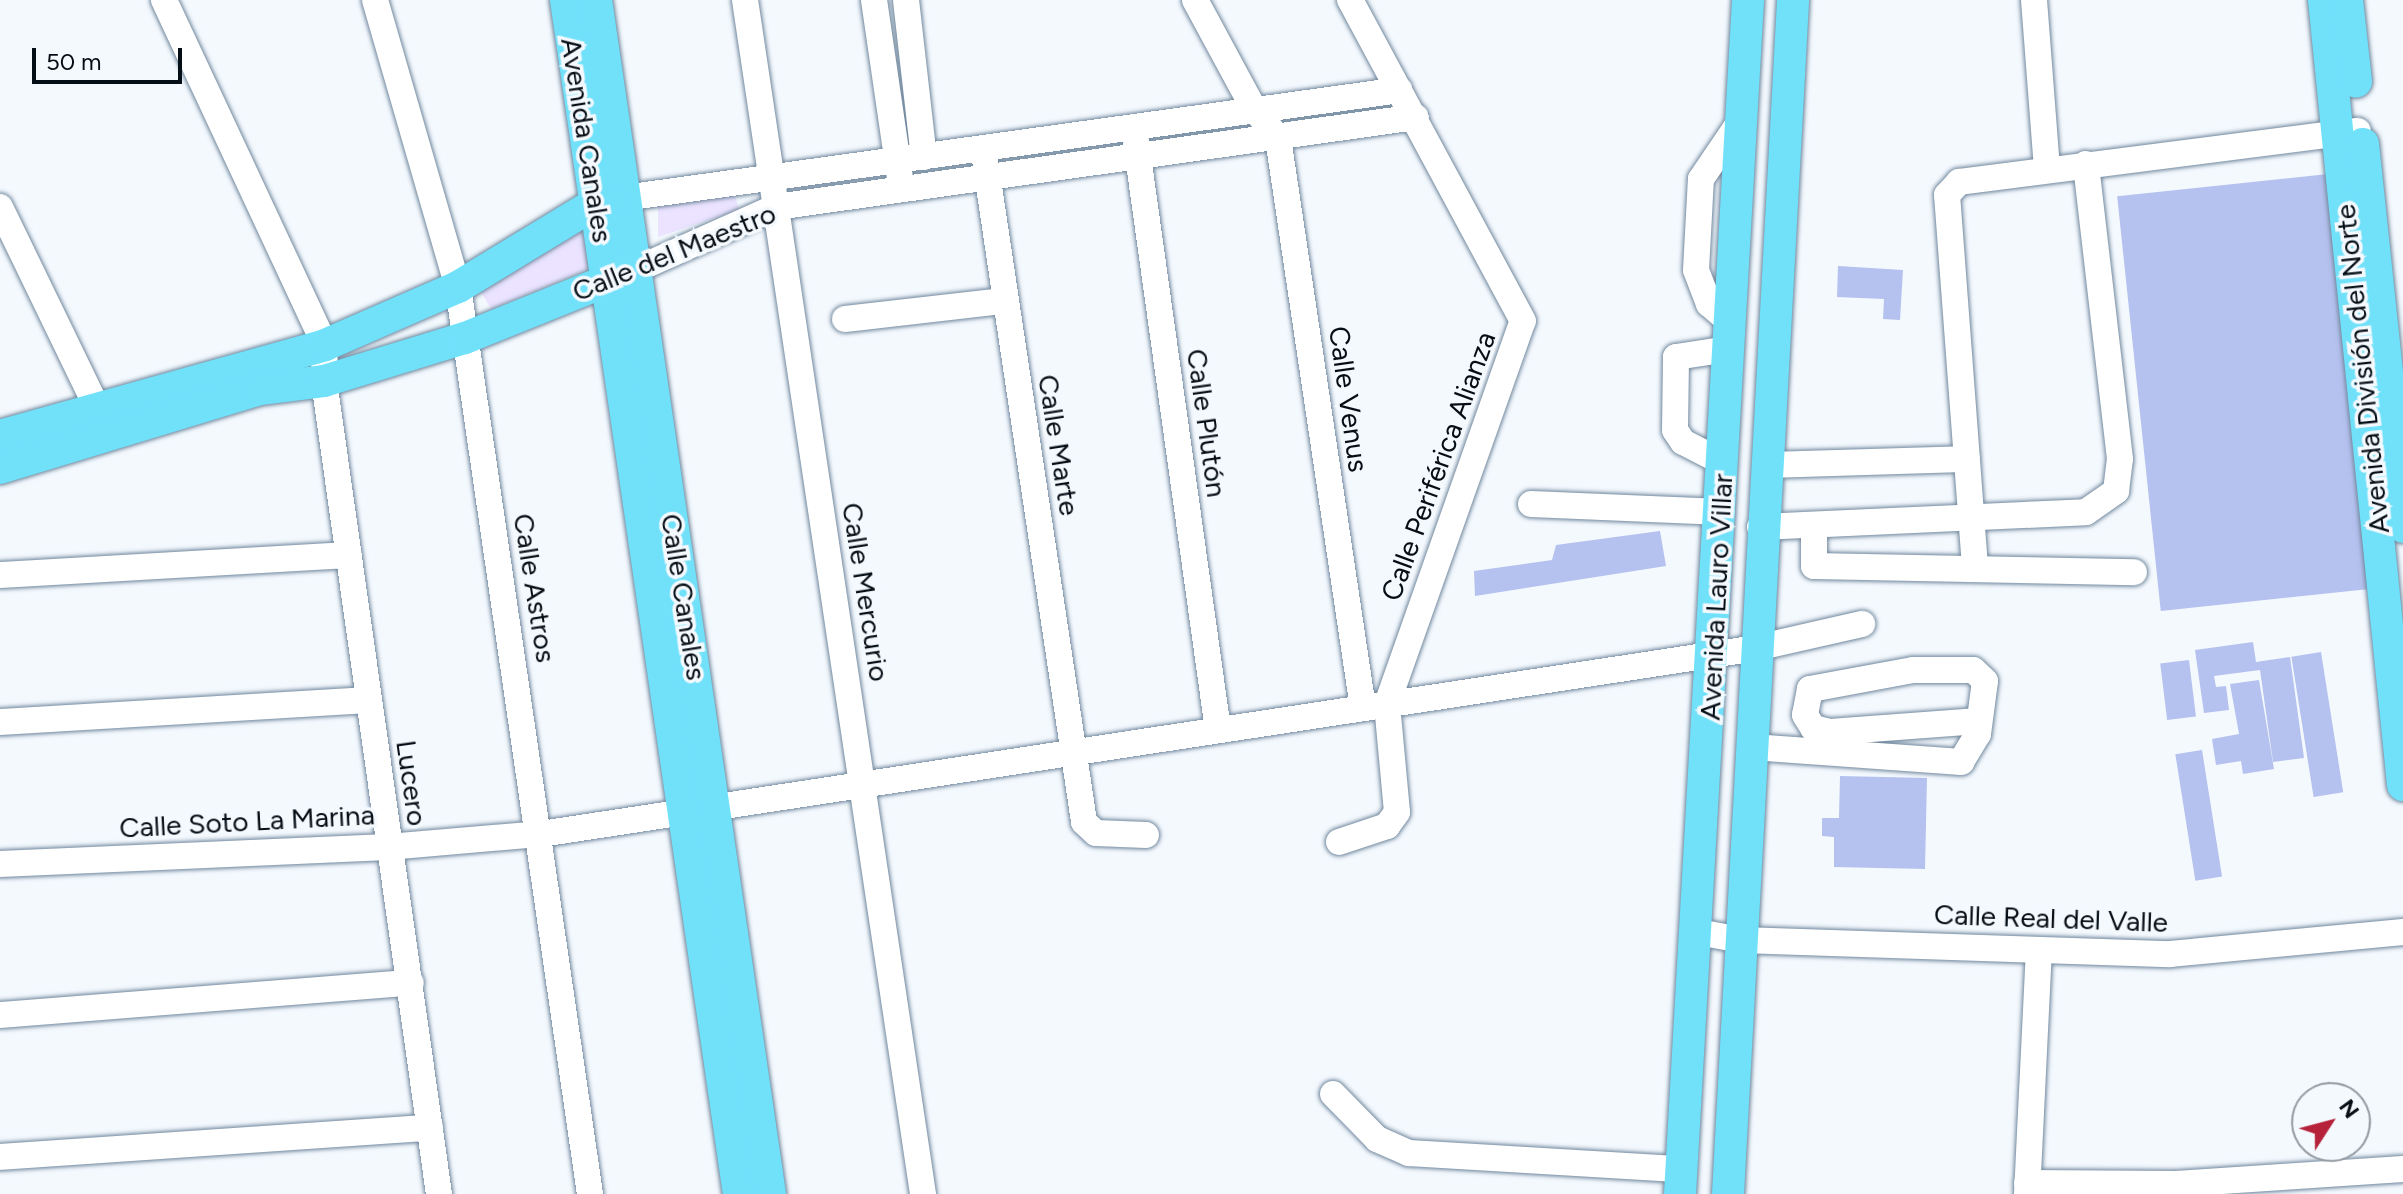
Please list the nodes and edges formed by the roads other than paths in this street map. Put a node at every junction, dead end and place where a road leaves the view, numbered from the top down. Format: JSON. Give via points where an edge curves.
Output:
{"nodes":[{"id":1,"x":164,"y":0,"type":"edge"},
{"id":2,"x":375,"y":0,"type":"edge"},
{"id":3,"x":566,"y":0,"type":"edge"},
{"id":4,"x":596,"y":0,"type":"edge"},
{"id":5,"x":745,"y":0,"type":"edge"},
{"id":6,"x":874,"y":0,"type":"edge"},
{"id":7,"x":906,"y":0,"type":"edge"},
{"id":8,"x":1195,"y":0,"type":"edge"},
{"id":9,"x":1350,"y":0,"type":"edge"},
{"id":10,"x":1748,"y":0,"type":"edge"},
{"id":11,"x":1793,"y":0,"type":"edge"},
{"id":12,"x":2034,"y":0,"type":"edge"},
{"id":13,"x":2324,"y":0,"type":"edge"},
{"id":14,"x":2347,"y":0,"type":"edge"},
{"id":15,"x":1400,"y":90,"type":"junction"},
{"id":16,"x":1254,"y":109,"type":"junction"},
{"id":17,"x":1416,"y":117,"type":"junction"},
{"id":18,"x":1741,"y":120,"type":"junction"},
{"id":19,"x":1135,"y":126,"type":"junction"},
{"id":20,"x":2350,"y":132,"type":"junction"},
{"id":21,"x":1278,"y":138,"type":"junction"},
{"id":22,"x":985,"y":148,"type":"junction"},
{"id":23,"x":924,"y":157,"type":"junction"},
{"id":24,"x":1136,"y":157,"type":"junction"},
{"id":25,"x":897,"y":161,"type":"junction"},
{"id":26,"x":2086,"y":164,"type":"junction"},
{"id":27,"x":2047,"y":169,"type":"junction"},
{"id":28,"x":986,"y":177,"type":"junction"},
{"id":29,"x":770,"y":179,"type":"junction"},
{"id":30,"x":901,"y":187,"type":"junction"},
{"id":31,"x":610,"y":200,"type":"junction"},
{"id":32,"x":0,"y":207,"type":"edge"},
{"id":33,"x":776,"y":207,"type":"junction"},
{"id":34,"x":1734,"y":230,"type":"junction"},
{"id":35,"x":1782,"y":235,"type":"junction"},
{"id":36,"x":622,"y":274,"type":"junction"},
{"id":37,"x":458,"y":287,"type":"junction"},
{"id":38,"x":1004,"y":301,"type":"junction"},
{"id":39,"x":845,"y":319,"type":"dead end"},
{"id":40,"x":1729,"y":336,"type":"junction"},
{"id":41,"x":465,"y":338,"type":"junction"},
{"id":42,"x":325,"y":345,"type":"junction"},
{"id":43,"x":324,"y":381,"type":"junction"},
{"id":44,"x":102,"y":418,"type":"junction"},
{"id":45,"x":0,"y":436,"type":"edge"},
{"id":46,"x":1967,"y":459,"type":"junction"},
{"id":47,"x":1724,"y":463,"type":"junction"},
{"id":48,"x":1765,"y":465,"type":"junction"},
{"id":49,"x":0,"y":468,"type":"edge"},
{"id":50,"x":1531,"y":504,"type":"dead end"},
{"id":51,"x":1722,"y":512,"type":"junction"},
{"id":52,"x":1972,"y":521,"type":"junction"},
{"id":53,"x":1760,"y":527,"type":"junction"},
{"id":54,"x":2403,"y":527,"type":"edge"},
{"id":55,"x":1814,"y":528,"type":"junction"},
{"id":56,"x":348,"y":555,"type":"junction"},
{"id":57,"x":1975,"y":567,"type":"junction"},
{"id":58,"x":2134,"y":572,"type":"dead end"},
{"id":59,"x":0,"y":575,"type":"edge"},
{"id":60,"x":1862,"y":624,"type":"dead end"},
{"id":61,"x":1756,"y":648,"type":"junction"},
{"id":62,"x":1712,"y":654,"type":"junction"},
{"id":63,"x":368,"y":700,"type":"junction"},
{"id":64,"x":1375,"y":706,"type":"junction"},
{"id":65,"x":1979,"y":721,"type":"junction"},
{"id":66,"x":0,"y":722,"type":"edge"},
{"id":67,"x":1218,"y":730,"type":"junction"},
{"id":68,"x":1752,"y":747,"type":"junction"},
{"id":69,"x":1074,"y":752,"type":"junction"},
{"id":70,"x":863,"y":784,"type":"junction"},
{"id":71,"x":2403,"y":785,"type":"edge"},
{"id":72,"x":702,"y":809,"type":"junction"},
{"id":73,"x":541,"y":834,"type":"junction"},
{"id":74,"x":1146,"y":835,"type":"dead end"},
{"id":75,"x":1339,"y":842,"type":"dead end"},
{"id":76,"x":388,"y":847,"type":"junction"},
{"id":77,"x":0,"y":864,"type":"edge"},
{"id":78,"x":1698,"y":932,"type":"junction"},
{"id":79,"x":2403,"y":932,"type":"edge"},
{"id":80,"x":1741,"y":940,"type":"junction"},
{"id":81,"x":2039,"y":950,"type":"junction"},
{"id":82,"x":411,"y":983,"type":"junction"},
{"id":83,"x":0,"y":1015,"type":"edge"},
{"id":84,"x":1333,"y":1094,"type":"dead end"},
{"id":85,"x":430,"y":1128,"type":"junction"},
{"id":86,"x":0,"y":1157,"type":"edge"},
{"id":87,"x":2403,"y":1169,"type":"edge"},
{"id":88,"x":1681,"y":1182,"type":"edge"},
{"id":89,"x":2027,"y":1188,"type":"edge"},
{"id":90,"x":439,"y":1194,"type":"edge"},
{"id":91,"x":590,"y":1194,"type":"edge"},
{"id":92,"x":739,"y":1194,"type":"edge"},
{"id":93,"x":770,"y":1194,"type":"edge"},
{"id":94,"x":923,"y":1194,"type":"edge"},
{"id":95,"x":1728,"y":1194,"type":"edge"}],
"edges":[{"from":1,"to":42,"type":"street"},
{"from":2,"to":37,"type":"street","name":"Calle Astros"},
{"from":3,"to":31,"type":"main road","name":"Avenida Canales"},
{"from":4,"to":31,"type":"main road","name":"Calle Canales"},
{"from":5,"to":29,"type":"street","name":"Calle Mercurio"},
{"from":6,"to":25,"type":"street"},
{"from":7,"to":23,"type":"street"},
{"from":8,"to":16,"type":"street"},
{"from":9,"to":15,"type":"street","name":"Calle Periférica Alianza"},
{"from":10,"to":18,"type":"main road","name":"Avenida Lauro Villar"},
{"from":11,"to":35,"type":"main road","name":"Avenida Lauro Villar"},
{"from":12,"to":27,"type":"street"},
{"from":13,"to":20,"type":"main road","name":"Avenida División del Norte"},
{"from":14,"to":20,"type":"main road","name":"Avenida División del Norte"},
{"from":15,"to":16,"type":"street","name":"Calle del Maestro"},
{"from":15,"to":17,"type":"street","name":"Calle Periférica Alianza"},
{"from":16,"to":19,"type":"street","name":"Calle del Maestro"},
{"from":16,"to":21,"type":"street"},
{"from":17,"to":21,"type":"street","name":"Calle del Maestro"},
{"from":17,"to":64,"type":"street","name":"Calle Periférica Alianza","via":[[1523,321]]},
{"from":18,"to":34,"type":"main road","name":"Avenida Lauro Villar"},
{"from":18,"to":40,"type":"street","via":[[1701,179],[1697,240],[1696,270]]},
{"from":19,"to":22,"type":"street","name":"Calle del Maestro"},
{"from":19,"to":24,"type":"street","name":"Calle Plutón"},
{"from":20,"to":26,"type":"street"},
{"from":20,"to":54,"type":"main road","name":"Avenida División del Norte"},
{"from":20,"to":71,"type":"main road","name":"Avenida División del Norte"},
{"from":21,"to":24,"type":"street","name":"Calle del Maestro"},
{"from":21,"to":64,"type":"street","name":"Calle Venus"},
{"from":22,"to":23,"type":"street","name":"Calle del Maestro"},
{"from":22,"to":28,"type":"street","name":"Calle Marte"},
{"from":23,"to":25,"type":"street","name":"Calle del Maestro"},
{"from":24,"to":28,"type":"street","name":"Calle del Maestro"},
{"from":24,"to":67,"type":"street","name":"Calle Plutón"},
{"from":25,"to":29,"type":"street","name":"Calle del Maestro"},
{"from":25,"to":30,"type":"street"},
{"from":26,"to":27,"type":"street"},
{"from":26,"to":52,"type":"street","via":[[2120,459],[2116,491],[2086,512]]},
{"from":27,"to":46,"type":"street","via":[[1959,182],[1947,195]]},
{"from":28,"to":30,"type":"street","name":"Calle del Maestro"},
{"from":28,"to":38,"type":"street","name":"Calle Marte"},
{"from":29,"to":31,"type":"street","name":"Calle del Maestro"},
{"from":29,"to":33,"type":"street","name":"Calle Mercurio"},
{"from":30,"to":33,"type":"street","name":"Calle del Maestro"},
{"from":31,"to":36,"type":"main road","name":"Calle Canales"},
{"from":31,"to":37,"type":"main road","name":"Calle del Maestro"},
{"from":32,"to":44,"type":"street"},
{"from":33,"to":36,"type":"street","name":"Calle del Maestro"},
{"from":33,"to":70,"type":"street","name":"Calle Mercurio"},
{"from":34,"to":35,"type":"main road"},
{"from":34,"to":40,"type":"main road","name":"Avenida Lauro Villar"},
{"from":35,"to":48,"type":"main road","name":"Avenida Lauro Villar"},
{"from":36,"to":41,"type":"main road","name":"Calle del Maestro"},
{"from":36,"to":72,"type":"main road","name":"Calle Canales"},
{"from":37,"to":41,"type":"street","name":"Calle Astros"},
{"from":37,"to":42,"type":"main road","name":"Calle del Maestro"},
{"from":38,"to":39,"type":"street"},
{"from":38,"to":69,"type":"street","name":"Calle Marte"},
{"from":40,"to":47,"type":"main road","name":"Avenida Lauro Villar"},
{"from":40,"to":47,"type":"street","via":[[1676,357],[1675,430],[1683,442]]},
{"from":41,"to":43,"type":"main road","name":"Calle del Maestro"},
{"from":41,"to":73,"type":"street","name":"Calle Astros"},
{"from":42,"to":43,"type":"street","name":"Lucero"},
{"from":42,"to":44,"type":"main road","name":"Calle del Maestro"},
{"from":43,"to":44,"type":"main road","name":"Calle del Maestro"},
{"from":43,"to":56,"type":"street","name":"Lucero"},
{"from":44,"to":45,"type":"main road","name":"Calle del Maestro"},
{"from":44,"to":49,"type":"main road","name":"Calle del Maestro"},
{"from":46,"to":48,"type":"street"},
{"from":46,"to":52,"type":"street"},
{"from":47,"to":51,"type":"main road","name":"Avenida Lauro Villar"},
{"from":48,"to":53,"type":"main road","name":"Avenida Lauro Villar"},
{"from":50,"to":51,"type":"street"},
{"from":51,"to":62,"type":"main road","name":"Avenida Lauro Villar"},
{"from":52,"to":55,"type":"street"},
{"from":52,"to":57,"type":"street"},
{"from":53,"to":55,"type":"street"},
{"from":53,"to":61,"type":"main road","name":"Avenida Lauro Villar"},
{"from":55,"to":57,"type":"street","via":[[1814,566]]},
{"from":56,"to":59,"type":"street"},
{"from":56,"to":63,"type":"street","name":"Lucero"},
{"from":57,"to":58,"type":"street"},
{"from":60,"to":61,"type":"street","name":"Calle Soto La Marina"},
{"from":61,"to":62,"type":"street","name":"Calle Soto La Marina"},
{"from":61,"to":68,"type":"main road","name":"Avenida Lauro Villar"},
{"from":62,"to":64,"type":"street","name":"Calle Soto La Marina"},
{"from":62,"to":78,"type":"main road","name":"Avenida Lauro Villar"},
{"from":63,"to":66,"type":"street"},
{"from":63,"to":76,"type":"street","name":"Lucero"},
{"from":64,"to":67,"type":"street","name":"Calle Soto La Marina"},
{"from":64,"to":75,"type":"street","name":"Calle Venus","via":[[1397,812],[1387,826]]},
{"from":65,"to":65,"type":"street","via":[[1985,681],[1973,670],[1913,670],[1810,689],[1805,715],[1813,728],[1830,732]]},
{"from":65,"to":68,"type":"street","via":[[1972,752],[1961,762]]},
{"from":67,"to":69,"type":"street","name":"Calle Soto La Marina"},
{"from":68,"to":80,"type":"main road","name":"Avenida Lauro Villar"},
{"from":69,"to":70,"type":"street","name":"Calle Soto La Marina"},
{"from":69,"to":74,"type":"street","name":"Calle Marte","via":[[1084,822],[1096,833]]},
{"from":70,"to":72,"type":"street","name":"Calle Soto La Marina"},
{"from":70,"to":94,"type":"street","name":"Calle Mercurio"},
{"from":72,"to":73,"type":"street","name":"Calle Soto La Marina"},
{"from":72,"to":92,"type":"main road","name":"Calle Canales"},
{"from":72,"to":93,"type":"main road","name":"Calle Canales"},
{"from":73,"to":76,"type":"street","name":"Calle Soto La Marina"},
{"from":73,"to":91,"type":"street","name":"Calle Astros"},
{"from":76,"to":77,"type":"street","name":"Calle Soto La Marina"},
{"from":76,"to":82,"type":"street","name":"Lucero"},
{"from":78,"to":80,"type":"street","name":"Calle Real del Valle"},
{"from":78,"to":88,"type":"main road","name":"Avenida Lauro Villar"},
{"from":79,"to":81,"type":"street","name":"Calle Real del Valle","via":[[2170,954]]},
{"from":80,"to":81,"type":"street","name":"Calle Real del Valle"},
{"from":80,"to":95,"type":"main road","name":"Avenida Lauro Villar"},
{"from":81,"to":89,"type":"street"},
{"from":82,"to":83,"type":"street"},
{"from":82,"to":85,"type":"street","name":"Lucero"},
{"from":84,"to":88,"type":"street","via":[[1377,1139],[1409,1153]]},
{"from":85,"to":86,"type":"street"},
{"from":85,"to":90,"type":"street","name":"Lucero"},
{"from":87,"to":89,"type":"street"}]}
